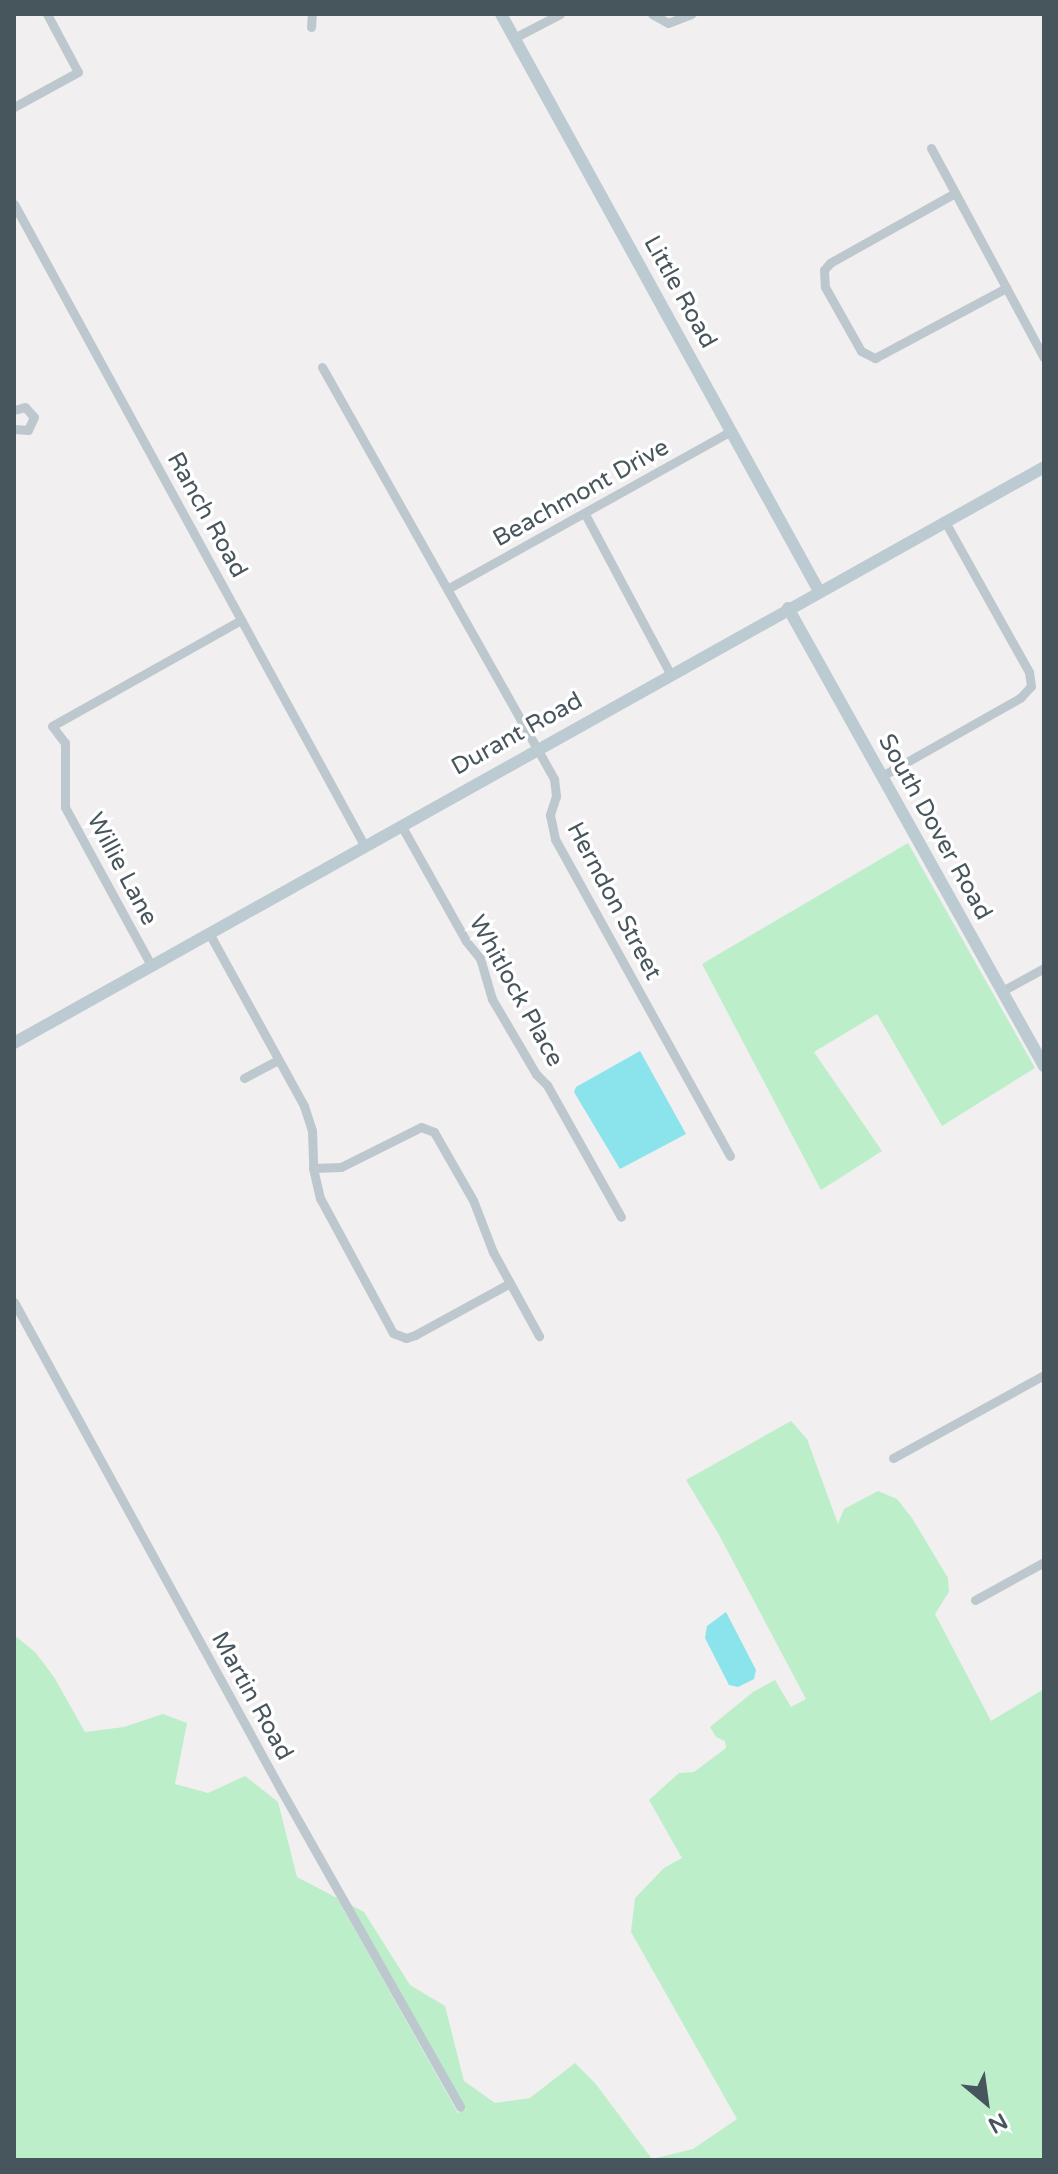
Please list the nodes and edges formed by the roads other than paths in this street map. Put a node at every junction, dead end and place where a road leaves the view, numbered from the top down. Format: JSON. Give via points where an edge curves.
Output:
{"nodes":[{"id":1,"x":47,"y":14,"type":"edge"},
{"id":2,"x":312,"y":14,"type":"edge"},
{"id":3,"x":501,"y":14,"type":"edge"},
{"id":4,"x":560,"y":14,"type":"edge"},
{"id":5,"x":652,"y":14,"type":"edge"},
{"id":6,"x":691,"y":14,"type":"edge"},
{"id":7,"x":311,"y":27,"type":"dead end"},
{"id":8,"x":514,"y":38,"type":"junction"},
{"id":9,"x":14,"y":107,"type":"edge"},
{"id":10,"x":931,"y":148,"type":"dead end"},
{"id":11,"x":955,"y":193,"type":"junction"},
{"id":12,"x":14,"y":204,"type":"edge"},
{"id":13,"x":1006,"y":288,"type":"junction"},
{"id":14,"x":1044,"y":358,"type":"edge"},
{"id":15,"x":322,"y":367,"type":"dead end"},
{"id":16,"x":15,"y":408,"type":"edge"},
{"id":17,"x":14,"y":429,"type":"edge"},
{"id":18,"x":731,"y":431,"type":"junction"},
{"id":19,"x":1044,"y":467,"type":"edge"},
{"id":20,"x":585,"y":514,"type":"junction"},
{"id":21,"x":945,"y":522,"type":"junction"},
{"id":22,"x":449,"y":588,"type":"junction"},
{"id":23,"x":819,"y":591,"type":"junction"},
{"id":24,"x":788,"y":608,"type":"junction"},
{"id":25,"x":241,"y":620,"type":"junction"},
{"id":26,"x":670,"y":673,"type":"junction"},
{"id":27,"x":537,"y":749,"type":"junction"},
{"id":28,"x":882,"y":776,"type":"junction"},
{"id":29,"x":401,"y":825,"type":"junction"},
{"id":30,"x":364,"y":845,"type":"junction"},
{"id":31,"x":209,"y":933,"type":"junction"},
{"id":32,"x":151,"y":965,"type":"junction"},
{"id":33,"x":1044,"y":968,"type":"edge"},
{"id":34,"x":1002,"y":991,"type":"junction"},
{"id":35,"x":14,"y":1043,"type":"edge"},
{"id":36,"x":278,"y":1060,"type":"junction"},
{"id":37,"x":1044,"y":1066,"type":"edge"},
{"id":38,"x":244,"y":1078,"type":"dead end"},
{"id":39,"x":730,"y":1156,"type":"dead end"},
{"id":40,"x":313,"y":1168,"type":"junction"},
{"id":41,"x":621,"y":1217,"type":"dead end"},
{"id":42,"x":510,"y":1283,"type":"junction"},
{"id":43,"x":14,"y":1302,"type":"edge"},
{"id":44,"x":539,"y":1336,"type":"dead end"},
{"id":45,"x":1044,"y":1375,"type":"edge"},
{"id":46,"x":893,"y":1458,"type":"dead end"},
{"id":47,"x":1044,"y":1562,"type":"edge"},
{"id":48,"x":975,"y":1600,"type":"dead end"},
{"id":49,"x":460,"y":2107,"type":"dead end"}],
"edges":[{"from":1,"to":9,"type":"street","via":[[78,72]]},
{"from":2,"to":7,"type":"street"},
{"from":3,"to":8,"type":"street","name":"Little Road"},
{"from":4,"to":8,"type":"street"},
{"from":5,"to":6,"type":"street","via":[[668,23]]},
{"from":8,"to":18,"type":"street","name":"Little Road"},
{"from":10,"to":11,"type":"street"},
{"from":11,"to":13,"type":"street"},
{"from":11,"to":13,"type":"street","via":[[830,263],[824,270],[825,287],[861,351],[875,358]]},
{"from":12,"to":25,"type":"street","name":"Ranch Road"},
{"from":13,"to":14,"type":"street"},
{"from":15,"to":22,"type":"street","name":"Herndon Street"},
{"from":16,"to":17,"type":"street","via":[[25,407],[34,417],[28,430]]},
{"from":18,"to":20,"type":"street","name":"Beachmont Drive"},
{"from":18,"to":23,"type":"street","name":"Little Road"},
{"from":19,"to":21,"type":"street","name":"Durant Road"},
{"from":20,"to":22,"type":"street","name":"Beachmont Drive"},
{"from":20,"to":26,"type":"street"},
{"from":21,"to":23,"type":"street","name":"Durant Road"},
{"from":21,"to":28,"type":"street","via":[[1029,672],[1031,686],[1020,698]]},
{"from":22,"to":27,"type":"street","name":"Herndon Street"},
{"from":23,"to":24,"type":"street","name":"Durant Road"},
{"from":24,"to":26,"type":"street","name":"Durant Road"},
{"from":24,"to":28,"type":"street","name":"South Dover Road"},
{"from":25,"to":30,"type":"street","name":"Ranch Road"},
{"from":25,"to":32,"type":"street","name":"Willie Lane","via":[[52,726],[65,743],[65,807]]},
{"from":26,"to":27,"type":"street","name":"Durant Road"},
{"from":27,"to":29,"type":"street","name":"Durant Road"},
{"from":27,"to":39,"type":"street","name":"Herndon Street","via":[[554,779],[550,815],[555,839]]},
{"from":28,"to":34,"type":"street","name":"South Dover Road"},
{"from":29,"to":30,"type":"street","name":"Durant Road"},
{"from":29,"to":41,"type":"street","name":"Whitlock Place","via":[[480,958],[492,999]]},
{"from":30,"to":31,"type":"street","name":"Durant Road"},
{"from":31,"to":32,"type":"street","name":"Durant Road"},
{"from":31,"to":36,"type":"street"},
{"from":32,"to":35,"type":"street","name":"Durant Road"},
{"from":33,"to":34,"type":"street"},
{"from":34,"to":37,"type":"street","name":"South Dover Road"},
{"from":36,"to":38,"type":"street"},
{"from":36,"to":40,"type":"street","via":[[308,1117]]},
{"from":40,"to":42,"type":"street","via":[[341,1167],[421,1127],[434,1132],[473,1200]]},
{"from":40,"to":42,"type":"street","via":[[333,1224],[398,1336],[415,1335]]},
{"from":42,"to":44,"type":"street"},
{"from":43,"to":49,"type":"street","name":"Martin Road"},
{"from":45,"to":46,"type":"street"},
{"from":47,"to":48,"type":"street"}]}
